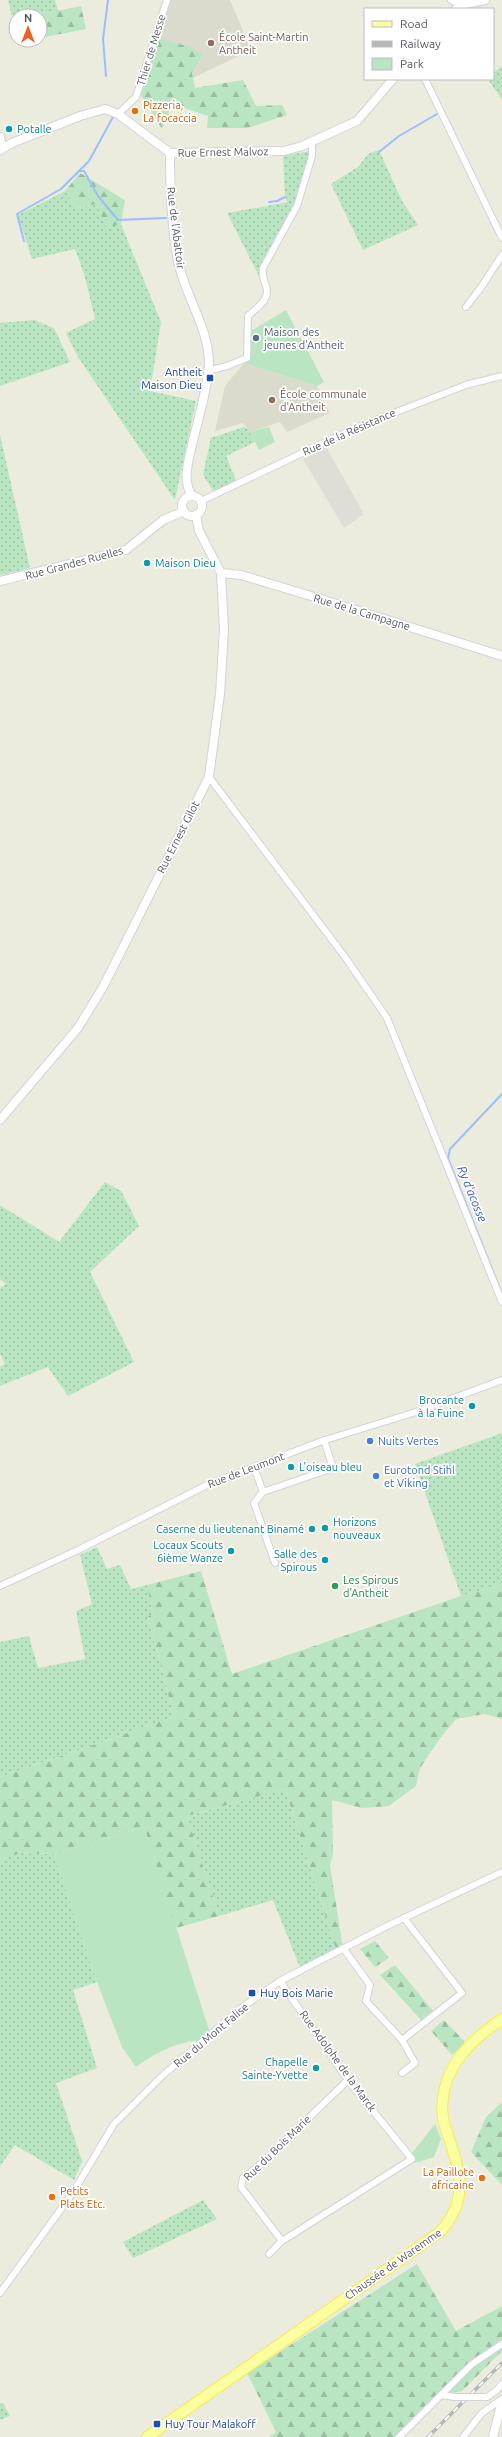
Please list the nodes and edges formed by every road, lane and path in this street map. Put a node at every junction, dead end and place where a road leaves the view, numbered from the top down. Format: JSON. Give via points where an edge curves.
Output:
{"nodes":[{"id":1,"x":451,"y":0,"type":"edge"},
{"id":2,"x":485,"y":0,"type":"edge"},
{"id":3,"x":166,"y":1,"type":"edge"},
{"id":4,"x":459,"y":5,"type":"edge"},
{"id":5,"x":392,"y":80,"type":"edge"},
{"id":6,"x":425,"y":80,"type":"edge"},
{"id":7,"x":118,"y":114,"type":"junction"},
{"id":8,"x":0,"y":137,"type":"edge"},
{"id":9,"x":312,"y":141,"type":"junction"},
{"id":10,"x":1,"y":149,"type":"edge"},
{"id":11,"x":170,"y":152,"type":"junction"},
{"id":12,"x":502,"y":238,"type":"edge"},
{"id":13,"x":502,"y":255,"type":"edge"},
{"id":14,"x":466,"y":306,"type":"dead end"},
{"id":15,"x":208,"y":371,"type":"junction"},
{"id":16,"x":502,"y":376,"type":"edge"},
{"id":17,"x":192,"y":496,"type":"junction"},
{"id":18,"x":201,"y":500,"type":"junction"},
{"id":19,"x":184,"y":511,"type":"junction"},
{"id":20,"x":196,"y":515,"type":"junction"},
{"id":21,"x":221,"y":573,"type":"junction"},
{"id":22,"x":0,"y":581,"type":"edge"},
{"id":23,"x":502,"y":656,"type":"edge"},
{"id":24,"x":209,"y":777,"type":"junction"},
{"id":25,"x":0,"y":1120,"type":"edge"},
{"id":26,"x":502,"y":1302,"type":"edge"},
{"id":27,"x":502,"y":1380,"type":"edge"},
{"id":28,"x":324,"y":1440,"type":"junction"},
{"id":29,"x":254,"y":1467,"type":"junction"},
{"id":30,"x":263,"y":1492,"type":"junction"},
{"id":31,"x":275,"y":1563,"type":"dead end"},
{"id":32,"x":0,"y":1586,"type":"edge"},
{"id":33,"x":502,"y":1872,"type":"edge"},
{"id":34,"x":404,"y":1918,"type":"junction"},
{"id":35,"x":344,"y":1948,"type":"junction"},
{"id":36,"x":280,"y":1981,"type":"junction"},
{"id":37,"x":502,"y":2019,"type":"edge"},
{"id":38,"x":402,"y":2040,"type":"junction"},
{"id":39,"x":402,"y":2073,"type":"dead end"},
{"id":40,"x":348,"y":2080,"type":"junction"},
{"id":41,"x":282,"y":2241,"type":"junction"},
{"id":42,"x":269,"y":2254,"type":"dead end"},
{"id":43,"x":0,"y":2294,"type":"edge"},
{"id":44,"x":502,"y":2344,"type":"edge"},
{"id":45,"x":502,"y":2384,"type":"edge"},
{"id":46,"x":441,"y":2395,"type":"junction"},
{"id":47,"x":502,"y":2400,"type":"edge"},
{"id":48,"x":147,"y":2437,"type":"edge"},
{"id":49,"x":400,"y":2437,"type":"edge"},
{"id":50,"x":463,"y":2437,"type":"edge"},
{"id":51,"x":493,"y":2437,"type":"edge"}],
"edges":[{"from":1,"to":4,"type":"street"},
{"from":2,"to":4,"type":"street"},
{"from":3,"to":7,"type":"street","name":"Thier de Messe","via":[[136,97]]},
{"from":5,"to":9,"type":"street","name":"Rue Ernest Malvoz","via":[[357,121]]},
{"from":6,"to":12,"type":"street"},
{"from":7,"to":10,"type":"street","name":"Rue Ernest Malvoz","via":[[105,109],[80,116]]},
{"from":7,"to":11,"type":"street","name":"Rue Ernest Malvoz"},
{"from":8,"to":10,"type":"street"},
{"from":9,"to":11,"type":"street","name":"Rue Ernest Malvoz","via":[[284,151]]},
{"from":9,"to":15,"type":"street","via":[[312,156],[297,206],[263,268],[266,287],[264,302],[248,316],[247,358]]},
{"from":11,"to":15,"type":"street","name":"Rue de l'Abattoir","via":[[171,209],[178,262],[207,343]]},
{"from":13,"to":14,"type":"street"},
{"from":15,"to":17,"type":"street","name":"Rue de l'Abattoir","via":[[186,478],[187,488]]},
{"from":16,"to":18,"type":"street","name":"Rue de la Résistance","via":[[466,385],[355,428]]},
{"from":17,"to":18,"type":"street"},
{"from":17,"to":19,"type":"street","via":[[184,500]]},
{"from":18,"to":20,"type":"street","via":[[201,510]]},
{"from":19,"to":20,"type":"street","via":[[189,515]]},
{"from":19,"to":22,"type":"street","name":"Rue Grandes Ruelles","via":[[163,520],[126,550]]},
{"from":20,"to":21,"type":"street","name":"Rue Ernest Gilot","via":[[199,531]]},
{"from":21,"to":23,"type":"street","name":"Rue de la Campagne","via":[[299,592]]},
{"from":21,"to":24,"type":"street","name":"Rue Ernest Gilot","via":[[224,630]]},
{"from":24,"to":25,"type":"street","name":"Rue Ernest Gilot","via":[[103,987],[78,1028]]},
{"from":24,"to":26,"type":"street","via":[[345,957],[387,1018]]},
{"from":27,"to":28,"type":"street","name":"Rue de Leumont","via":[[416,1412]]},
{"from":28,"to":29,"type":"street","name":"Rue de Leumont"},
{"from":28,"to":30,"type":"street","via":[[333,1468]]},
{"from":29,"to":30,"type":"street"},
{"from":29,"to":32,"type":"street","name":"Rue de Leumont","via":[[207,1485]]},
{"from":30,"to":31,"type":"street","via":[[254,1503]]},
{"from":33,"to":34,"type":"street","name":"Rue du Mont Falise"},
{"from":34,"to":35,"type":"street","name":"Rue du Mont Falise"},
{"from":34,"to":38,"type":"street","via":[[462,1993]]},
{"from":35,"to":36,"type":"street","name":"Rue du Mont Falise"},
{"from":35,"to":38,"type":"street","via":[[370,1985],[366,2001]]},
{"from":36,"to":40,"type":"street","name":"Rue Adolphe de la Marck"},
{"from":36,"to":43,"type":"street","name":"Rue du Mont Falise","via":[[241,2008],[161,2078],[114,2124],[72,2194]]},
{"from":37,"to":48,"type":"main road","name":"Chaussée de Waremme","via":[[462,2053],[445,2086],[442,2100],[443,2120],[456,2163],[460,2191],[453,2216],[446,2226]]},
{"from":38,"to":39,"type":"street","via":[[416,2063]]},
{"from":40,"to":41,"type":"street","name":"Rue du Bois Marie","via":[[243,2178],[241,2187]]},
{"from":40,"to":41,"type":"street","name":"Rue Adolphe de la Marck","via":[[412,2160]]},
{"from":41,"to":42,"type":"street"},
{"from":44,"to":46,"type":"street","via":[[472,2364]]},
{"from":45,"to":46,"type":"street","bridge":true,"via":[[487,2397]]},
{"from":46,"to":49,"type":"street"},
{"from":47,"to":50,"type":"street","via":[[482,2413]]},
{"from":47,"to":51,"type":"street"}]}
